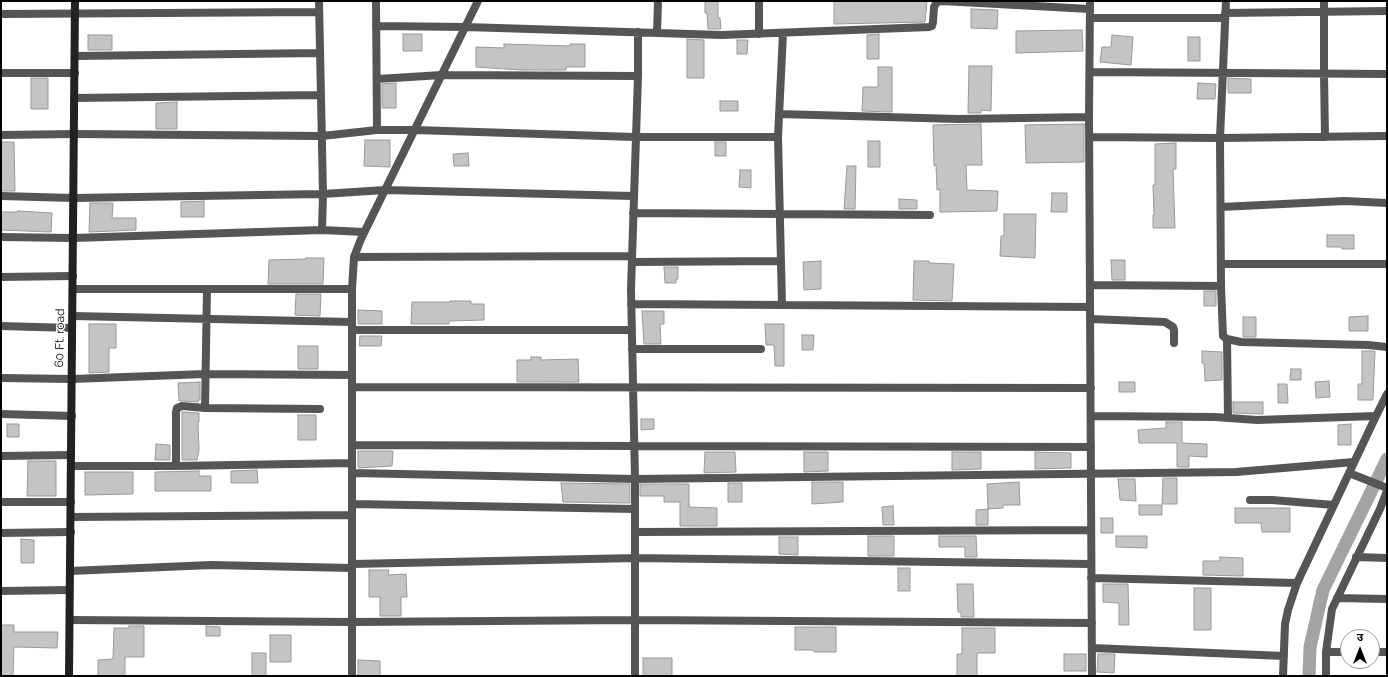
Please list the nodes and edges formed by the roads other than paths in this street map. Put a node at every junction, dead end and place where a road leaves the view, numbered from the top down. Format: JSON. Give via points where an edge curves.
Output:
{"nodes":[{"id":1,"x":75,"y":1,"type":"edge"},
{"id":2,"x":319,"y":1,"type":"edge"},
{"id":3,"x":376,"y":1,"type":"edge"},
{"id":4,"x":478,"y":1,"type":"edge"},
{"id":5,"x":658,"y":1,"type":"edge"},
{"id":6,"x":759,"y":1,"type":"edge"},
{"id":7,"x":1226,"y":1,"type":"edge"},
{"id":8,"x":1324,"y":1,"type":"edge"},
{"id":9,"x":1090,"y":5,"type":"edge"},
{"id":10,"x":319,"y":12,"type":"junction"},
{"id":11,"x":1323,"y":12,"type":"junction"},
{"id":12,"x":1387,"y":12,"type":"edge"},
{"id":13,"x":1,"y":14,"type":"edge"},
{"id":14,"x":75,"y":14,"type":"junction"},
{"id":15,"x":1225,"y":16,"type":"junction"},
{"id":16,"x":1090,"y":18,"type":"junction"},
{"id":17,"x":376,"y":26,"type":"junction"},
{"id":18,"x":466,"y":27,"type":"junction"},
{"id":19,"x":638,"y":32,"type":"junction"},
{"id":20,"x":783,"y":32,"type":"junction"},
{"id":21,"x":657,"y":33,"type":"junction"},
{"id":22,"x":759,"y":34,"type":"junction"},
{"id":23,"x":320,"y":53,"type":"junction"},
{"id":24,"x":75,"y":56,"type":"junction"},
{"id":25,"x":1090,"y":72,"type":"junction"},
{"id":26,"x":1,"y":73,"type":"edge"},
{"id":27,"x":75,"y":73,"type":"junction"},
{"id":28,"x":1223,"y":74,"type":"junction"},
{"id":29,"x":1324,"y":74,"type":"junction"},
{"id":30,"x":1387,"y":74,"type":"edge"},
{"id":31,"x":442,"y":75,"type":"junction"},
{"id":32,"x":638,"y":76,"type":"junction"},
{"id":33,"x":377,"y":79,"type":"junction"},
{"id":34,"x":321,"y":95,"type":"junction"},
{"id":35,"x":74,"y":98,"type":"junction"},
{"id":36,"x":779,"y":114,"type":"junction"},
{"id":37,"x":1089,"y":117,"type":"junction"},
{"id":38,"x":377,"y":130,"type":"junction"},
{"id":39,"x":415,"y":130,"type":"junction"},
{"id":40,"x":74,"y":134,"type":"junction"},
{"id":41,"x":1,"y":135,"type":"edge"},
{"id":42,"x":322,"y":136,"type":"junction"},
{"id":43,"x":1387,"y":136,"type":"edge"},
{"id":44,"x":635,"y":137,"type":"junction"},
{"id":45,"x":778,"y":137,"type":"junction"},
{"id":46,"x":1090,"y":137,"type":"junction"},
{"id":47,"x":1325,"y":137,"type":"junction"},
{"id":48,"x":1220,"y":138,"type":"junction"},
{"id":49,"x":385,"y":190,"type":"junction"},
{"id":50,"x":323,"y":194,"type":"junction"},
{"id":51,"x":1,"y":196,"type":"edge"},
{"id":52,"x":633,"y":196,"type":"junction"},
{"id":53,"x":73,"y":198,"type":"junction"},
{"id":54,"x":1387,"y":203,"type":"edge"},
{"id":55,"x":1221,"y":207,"type":"junction"},
{"id":56,"x":633,"y":213,"type":"junction"},
{"id":57,"x":780,"y":214,"type":"junction"},
{"id":58,"x":930,"y":215,"type":"dead end"},
{"id":59,"x":322,"y":230,"type":"junction"},
{"id":60,"x":364,"y":232,"type":"junction"},
{"id":61,"x":1,"y":237,"type":"edge"},
{"id":62,"x":73,"y":238,"type":"junction"},
{"id":63,"x":354,"y":257,"type":"junction"},
{"id":64,"x":632,"y":259,"type":"junction"},
{"id":65,"x":781,"y":262,"type":"junction"},
{"id":66,"x":1221,"y":264,"type":"junction"},
{"id":67,"x":1387,"y":264,"type":"edge"},
{"id":68,"x":73,"y":276,"type":"junction"},
{"id":69,"x":1,"y":277,"type":"edge"},
{"id":70,"x":1090,"y":285,"type":"junction"},
{"id":71,"x":1221,"y":286,"type":"junction"},
{"id":72,"x":73,"y":289,"type":"junction"},
{"id":73,"x":208,"y":289,"type":"junction"},
{"id":74,"x":352,"y":289,"type":"junction"},
{"id":75,"x":631,"y":304,"type":"junction"},
{"id":76,"x":782,"y":305,"type":"junction"},
{"id":77,"x":1090,"y":307,"type":"junction"},
{"id":78,"x":73,"y":316,"type":"junction"},
{"id":79,"x":208,"y":318,"type":"junction"},
{"id":80,"x":1091,"y":319,"type":"junction"},
{"id":81,"x":352,"y":322,"type":"junction"},
{"id":82,"x":1,"y":326,"type":"edge"},
{"id":83,"x":72,"y":328,"type":"junction"},
{"id":84,"x":352,"y":330,"type":"junction"},
{"id":85,"x":632,"y":330,"type":"junction"},
{"id":86,"x":1227,"y":339,"type":"junction"},
{"id":87,"x":1174,"y":343,"type":"dead end"},
{"id":88,"x":1387,"y":347,"type":"edge"},
{"id":89,"x":632,"y":349,"type":"junction"},
{"id":90,"x":761,"y":349,"type":"dead end"},
{"id":91,"x":205,"y":374,"type":"junction"},
{"id":92,"x":352,"y":376,"type":"junction"},
{"id":93,"x":1,"y":378,"type":"edge"},
{"id":94,"x":72,"y":380,"type":"junction"},
{"id":95,"x":352,"y":387,"type":"junction"},
{"id":96,"x":633,"y":388,"type":"junction"},
{"id":97,"x":1091,"y":388,"type":"junction"},
{"id":98,"x":1387,"y":394,"type":"edge"},
{"id":99,"x":205,"y":408,"type":"junction"},
{"id":100,"x":320,"y":409,"type":"dead end"},
{"id":101,"x":1,"y":414,"type":"edge"},
{"id":102,"x":72,"y":416,"type":"junction"},
{"id":103,"x":1091,"y":416,"type":"junction"},
{"id":104,"x":1376,"y":416,"type":"junction"},
{"id":105,"x":1228,"y":418,"type":"junction"},
{"id":106,"x":352,"y":445,"type":"junction"},
{"id":107,"x":634,"y":446,"type":"junction"},
{"id":108,"x":1091,"y":447,"type":"junction"},
{"id":109,"x":71,"y":455,"type":"junction"},
{"id":110,"x":1,"y":456,"type":"edge"},
{"id":111,"x":1354,"y":462,"type":"junction"},
{"id":112,"x":352,"y":463,"type":"junction"},
{"id":113,"x":71,"y":466,"type":"junction"},
{"id":114,"x":176,"y":466,"type":"junction"},
{"id":115,"x":353,"y":473,"type":"junction"},
{"id":116,"x":1091,"y":473,"type":"junction"},
{"id":117,"x":1349,"y":473,"type":"junction"},
{"id":118,"x":635,"y":479,"type":"junction"},
{"id":119,"x":1387,"y":488,"type":"edge"},
{"id":120,"x":1387,"y":491,"type":"edge"},
{"id":121,"x":1250,"y":500,"type":"dead end"},
{"id":122,"x":1,"y":502,"type":"edge"},
{"id":123,"x":71,"y":502,"type":"junction"},
{"id":124,"x":353,"y":504,"type":"junction"},
{"id":125,"x":1334,"y":505,"type":"junction"},
{"id":126,"x":635,"y":509,"type":"junction"},
{"id":127,"x":1384,"y":509,"type":"edge"},
{"id":128,"x":352,"y":515,"type":"junction"},
{"id":129,"x":71,"y":517,"type":"junction"},
{"id":130,"x":1091,"y":530,"type":"junction"},
{"id":131,"x":71,"y":532,"type":"junction"},
{"id":132,"x":635,"y":532,"type":"junction"},
{"id":133,"x":1,"y":533,"type":"edge"},
{"id":134,"x":1356,"y":557,"type":"junction"},
{"id":135,"x":636,"y":558,"type":"junction"},
{"id":136,"x":1387,"y":558,"type":"edge"},
{"id":137,"x":1091,"y":564,"type":"junction"},
{"id":138,"x":352,"y":566,"type":"junction"},
{"id":139,"x":70,"y":571,"type":"junction"},
{"id":140,"x":1091,"y":578,"type":"junction"},
{"id":141,"x":1297,"y":583,"type":"junction"},
{"id":142,"x":70,"y":590,"type":"junction"},
{"id":143,"x":1,"y":591,"type":"edge"},
{"id":144,"x":1337,"y":598,"type":"junction"},
{"id":145,"x":1387,"y":600,"type":"edge"},
{"id":146,"x":70,"y":620,"type":"junction"},
{"id":147,"x":635,"y":620,"type":"junction"},
{"id":148,"x":352,"y":622,"type":"junction"},
{"id":149,"x":1092,"y":623,"type":"junction"},
{"id":150,"x":1092,"y":648,"type":"junction"},
{"id":151,"x":1326,"y":652,"type":"junction"},
{"id":152,"x":1340,"y":652,"type":"edge"},
{"id":153,"x":1284,"y":656,"type":"junction"},
{"id":154,"x":69,"y":676,"type":"edge"},
{"id":155,"x":352,"y":676,"type":"edge"},
{"id":156,"x":635,"y":676,"type":"edge"},
{"id":157,"x":1092,"y":676,"type":"edge"},
{"id":158,"x":1283,"y":676,"type":"edge"},
{"id":159,"x":1326,"y":676,"type":"edge"}],
"edges":[{"from":1,"to":14,"type":"street","name":"60 Ft. road"},
{"from":2,"to":10,"type":"street"},
{"from":3,"to":17,"type":"street"},
{"from":4,"to":18,"type":"street"},
{"from":5,"to":21,"type":"street"},
{"from":6,"to":22,"type":"street"},
{"from":7,"to":15,"type":"street"},
{"from":8,"to":11,"type":"street"},
{"from":9,"to":16,"type":"street"},
{"from":9,"to":20,"type":"street","via":[[942,1],[937,2],[934,7],[932,26],[928,27]]},
{"from":10,"to":14,"type":"street"},
{"from":10,"to":23,"type":"street"},
{"from":11,"to":12,"type":"street"},
{"from":11,"to":15,"type":"street"},
{"from":11,"to":29,"type":"street"},
{"from":13,"to":14,"type":"street"},
{"from":14,"to":24,"type":"street","name":"60 Ft. road"},
{"from":15,"to":16,"type":"street"},
{"from":15,"to":28,"type":"street"},
{"from":16,"to":25,"type":"street"},
{"from":17,"to":18,"type":"street"},
{"from":17,"to":33,"type":"street"},
{"from":18,"to":19,"type":"street"},
{"from":18,"to":31,"type":"street"},
{"from":19,"to":21,"type":"street"},
{"from":19,"to":32,"type":"street"},
{"from":20,"to":22,"type":"street"},
{"from":20,"to":36,"type":"street"},
{"from":21,"to":22,"type":"street"},
{"from":23,"to":24,"type":"street"},
{"from":23,"to":34,"type":"street"},
{"from":24,"to":27,"type":"street","name":"60 Ft. road"},
{"from":25,"to":28,"type":"street"},
{"from":25,"to":37,"type":"street"},
{"from":26,"to":27,"type":"street"},
{"from":27,"to":35,"type":"street","name":"60 Ft. road"},
{"from":28,"to":29,"type":"street"},
{"from":28,"to":48,"type":"street"},
{"from":29,"to":30,"type":"street"},
{"from":29,"to":47,"type":"street"},
{"from":31,"to":32,"type":"street"},
{"from":31,"to":33,"type":"street"},
{"from":31,"to":39,"type":"street"},
{"from":32,"to":44,"type":"street"},
{"from":33,"to":38,"type":"street"},
{"from":34,"to":35,"type":"street"},
{"from":34,"to":42,"type":"street"},
{"from":35,"to":40,"type":"street","name":"60 Ft. road"},
{"from":36,"to":37,"type":"street","via":[[958,119]]},
{"from":36,"to":45,"type":"street"},
{"from":37,"to":46,"type":"street"},
{"from":38,"to":39,"type":"street"},
{"from":38,"to":42,"type":"street"},
{"from":39,"to":44,"type":"street"},
{"from":39,"to":49,"type":"street"},
{"from":40,"to":41,"type":"street"},
{"from":40,"to":42,"type":"street"},
{"from":40,"to":53,"type":"street","name":"60 Ft. road"},
{"from":42,"to":50,"type":"street"},
{"from":43,"to":47,"type":"street"},
{"from":44,"to":45,"type":"street"},
{"from":44,"to":52,"type":"street"},
{"from":45,"to":57,"type":"street"},
{"from":46,"to":48,"type":"street"},
{"from":46,"to":70,"type":"street"},
{"from":47,"to":48,"type":"street"},
{"from":48,"to":55,"type":"street"},
{"from":49,"to":50,"type":"street"},
{"from":49,"to":52,"type":"street"},
{"from":49,"to":60,"type":"street"},
{"from":50,"to":53,"type":"street"},
{"from":50,"to":59,"type":"street"},
{"from":51,"to":53,"type":"street"},
{"from":52,"to":56,"type":"street"},
{"from":53,"to":62,"type":"street","name":"60 Ft. road"},
{"from":54,"to":55,"type":"street","via":[[1345,202]]},
{"from":55,"to":66,"type":"street"},
{"from":56,"to":57,"type":"street"},
{"from":56,"to":64,"type":"street"},
{"from":57,"to":58,"type":"street"},
{"from":57,"to":65,"type":"street"},
{"from":59,"to":60,"type":"street"},
{"from":59,"to":62,"type":"street"},
{"from":60,"to":63,"type":"street"},
{"from":61,"to":62,"type":"street"},
{"from":62,"to":68,"type":"street","name":"60 Ft. road"},
{"from":63,"to":64,"type":"street"},
{"from":63,"to":74,"type":"street"},
{"from":64,"to":65,"type":"street"},
{"from":64,"to":75,"type":"street"},
{"from":65,"to":76,"type":"street"},
{"from":66,"to":67,"type":"street"},
{"from":66,"to":71,"type":"street"},
{"from":68,"to":69,"type":"street"},
{"from":68,"to":72,"type":"street","name":"60 Ft. road"},
{"from":70,"to":71,"type":"street"},
{"from":70,"to":77,"type":"street"},
{"from":71,"to":86,"type":"street","via":[[1223,330]]},
{"from":72,"to":73,"type":"street"},
{"from":72,"to":78,"type":"street","name":"60 Ft. road"},
{"from":73,"to":74,"type":"street"},
{"from":73,"to":79,"type":"street"},
{"from":74,"to":81,"type":"street"},
{"from":75,"to":76,"type":"street"},
{"from":75,"to":85,"type":"street"},
{"from":76,"to":77,"type":"street"},
{"from":77,"to":80,"type":"street"},
{"from":78,"to":79,"type":"street"},
{"from":78,"to":83,"type":"street","name":"60 Ft. road"},
{"from":79,"to":81,"type":"street"},
{"from":79,"to":91,"type":"street"},
{"from":80,"to":87,"type":"street","via":[[1165,322],[1173,327]]},
{"from":80,"to":97,"type":"street"},
{"from":81,"to":84,"type":"street"},
{"from":82,"to":83,"type":"street"},
{"from":83,"to":94,"type":"street","name":"60 Ft. road"},
{"from":84,"to":85,"type":"street"},
{"from":84,"to":92,"type":"street"},
{"from":85,"to":89,"type":"street"},
{"from":86,"to":88,"type":"street","via":[[1241,342],[1368,344]]},
{"from":86,"to":105,"type":"street"},
{"from":89,"to":90,"type":"street"},
{"from":89,"to":96,"type":"street"},
{"from":91,"to":92,"type":"street"},
{"from":91,"to":94,"type":"street"},
{"from":91,"to":99,"type":"street"},
{"from":92,"to":95,"type":"street"},
{"from":93,"to":94,"type":"street"},
{"from":94,"to":102,"type":"street","name":"60 Ft. road"},
{"from":95,"to":96,"type":"street"},
{"from":95,"to":106,"type":"street"},
{"from":96,"to":97,"type":"street"},
{"from":96,"to":107,"type":"street"},
{"from":97,"to":103,"type":"street"},
{"from":98,"to":104,"type":"street"},
{"from":99,"to":100,"type":"street"},
{"from":99,"to":114,"type":"street","via":[[177,408]]},
{"from":101,"to":102,"type":"street"},
{"from":102,"to":109,"type":"street","name":"60 Ft. road"},
{"from":103,"to":105,"type":"street"},
{"from":103,"to":108,"type":"street"},
{"from":104,"to":105,"type":"street","via":[[1257,420]]},
{"from":104,"to":111,"type":"street"},
{"from":106,"to":107,"type":"street"},
{"from":106,"to":112,"type":"street"},
{"from":107,"to":108,"type":"street"},
{"from":107,"to":118,"type":"street"},
{"from":108,"to":116,"type":"street"},
{"from":109,"to":110,"type":"street"},
{"from":109,"to":113,"type":"street","name":"60 Ft. road"},
{"from":111,"to":116,"type":"street","via":[[1236,472]]},
{"from":111,"to":117,"type":"street"},
{"from":112,"to":114,"type":"street"},
{"from":112,"to":115,"type":"street"},
{"from":113,"to":114,"type":"street"},
{"from":113,"to":123,"type":"street","name":"60 Ft. road"},
{"from":115,"to":118,"type":"street"},
{"from":115,"to":124,"type":"street"},
{"from":116,"to":118,"type":"street"},
{"from":116,"to":130,"type":"street"},
{"from":117,"to":119,"type":"street"},
{"from":117,"to":125,"type":"street"},
{"from":118,"to":126,"type":"street"},
{"from":120,"to":127,"type":"street"},
{"from":121,"to":125,"type":"street"},
{"from":122,"to":123,"type":"street"},
{"from":123,"to":129,"type":"street","name":"60 Ft. road"},
{"from":124,"to":126,"type":"street"},
{"from":124,"to":128,"type":"street"},
{"from":125,"to":141,"type":"street"},
{"from":126,"to":132,"type":"street"},
{"from":127,"to":134,"type":"street"},
{"from":128,"to":129,"type":"street"},
{"from":128,"to":138,"type":"street"},
{"from":129,"to":131,"type":"street","name":"60 Ft. road"},
{"from":130,"to":132,"type":"street"},
{"from":130,"to":137,"type":"street"},
{"from":131,"to":133,"type":"street"},
{"from":131,"to":139,"type":"street","name":"60 Ft. road"},
{"from":132,"to":135,"type":"street"},
{"from":134,"to":136,"type":"street"},
{"from":134,"to":144,"type":"street"},
{"from":135,"to":137,"type":"street"},
{"from":135,"to":138,"type":"street"},
{"from":135,"to":147,"type":"street"},
{"from":137,"to":140,"type":"street"},
{"from":138,"to":139,"type":"street","via":[[211,565]]},
{"from":138,"to":148,"type":"street"},
{"from":139,"to":142,"type":"street","name":"60 Ft. road"},
{"from":140,"to":141,"type":"street"},
{"from":140,"to":149,"type":"street"},
{"from":141,"to":153,"type":"street","via":[[1285,624]]},
{"from":142,"to":143,"type":"street"},
{"from":142,"to":146,"type":"street","name":"60 Ft. road"},
{"from":144,"to":145,"type":"street"},
{"from":144,"to":151,"type":"street","via":[[1332,609]]},
{"from":146,"to":148,"type":"street"},
{"from":146,"to":154,"type":"street","name":"60 Ft. road"},
{"from":147,"to":148,"type":"street"},
{"from":147,"to":149,"type":"street"},
{"from":147,"to":156,"type":"street"},
{"from":148,"to":155,"type":"street"},
{"from":149,"to":150,"type":"street"},
{"from":150,"to":153,"type":"street"},
{"from":150,"to":157,"type":"street"},
{"from":151,"to":152,"type":"street"},
{"from":151,"to":159,"type":"street"},
{"from":153,"to":158,"type":"street"}]}
